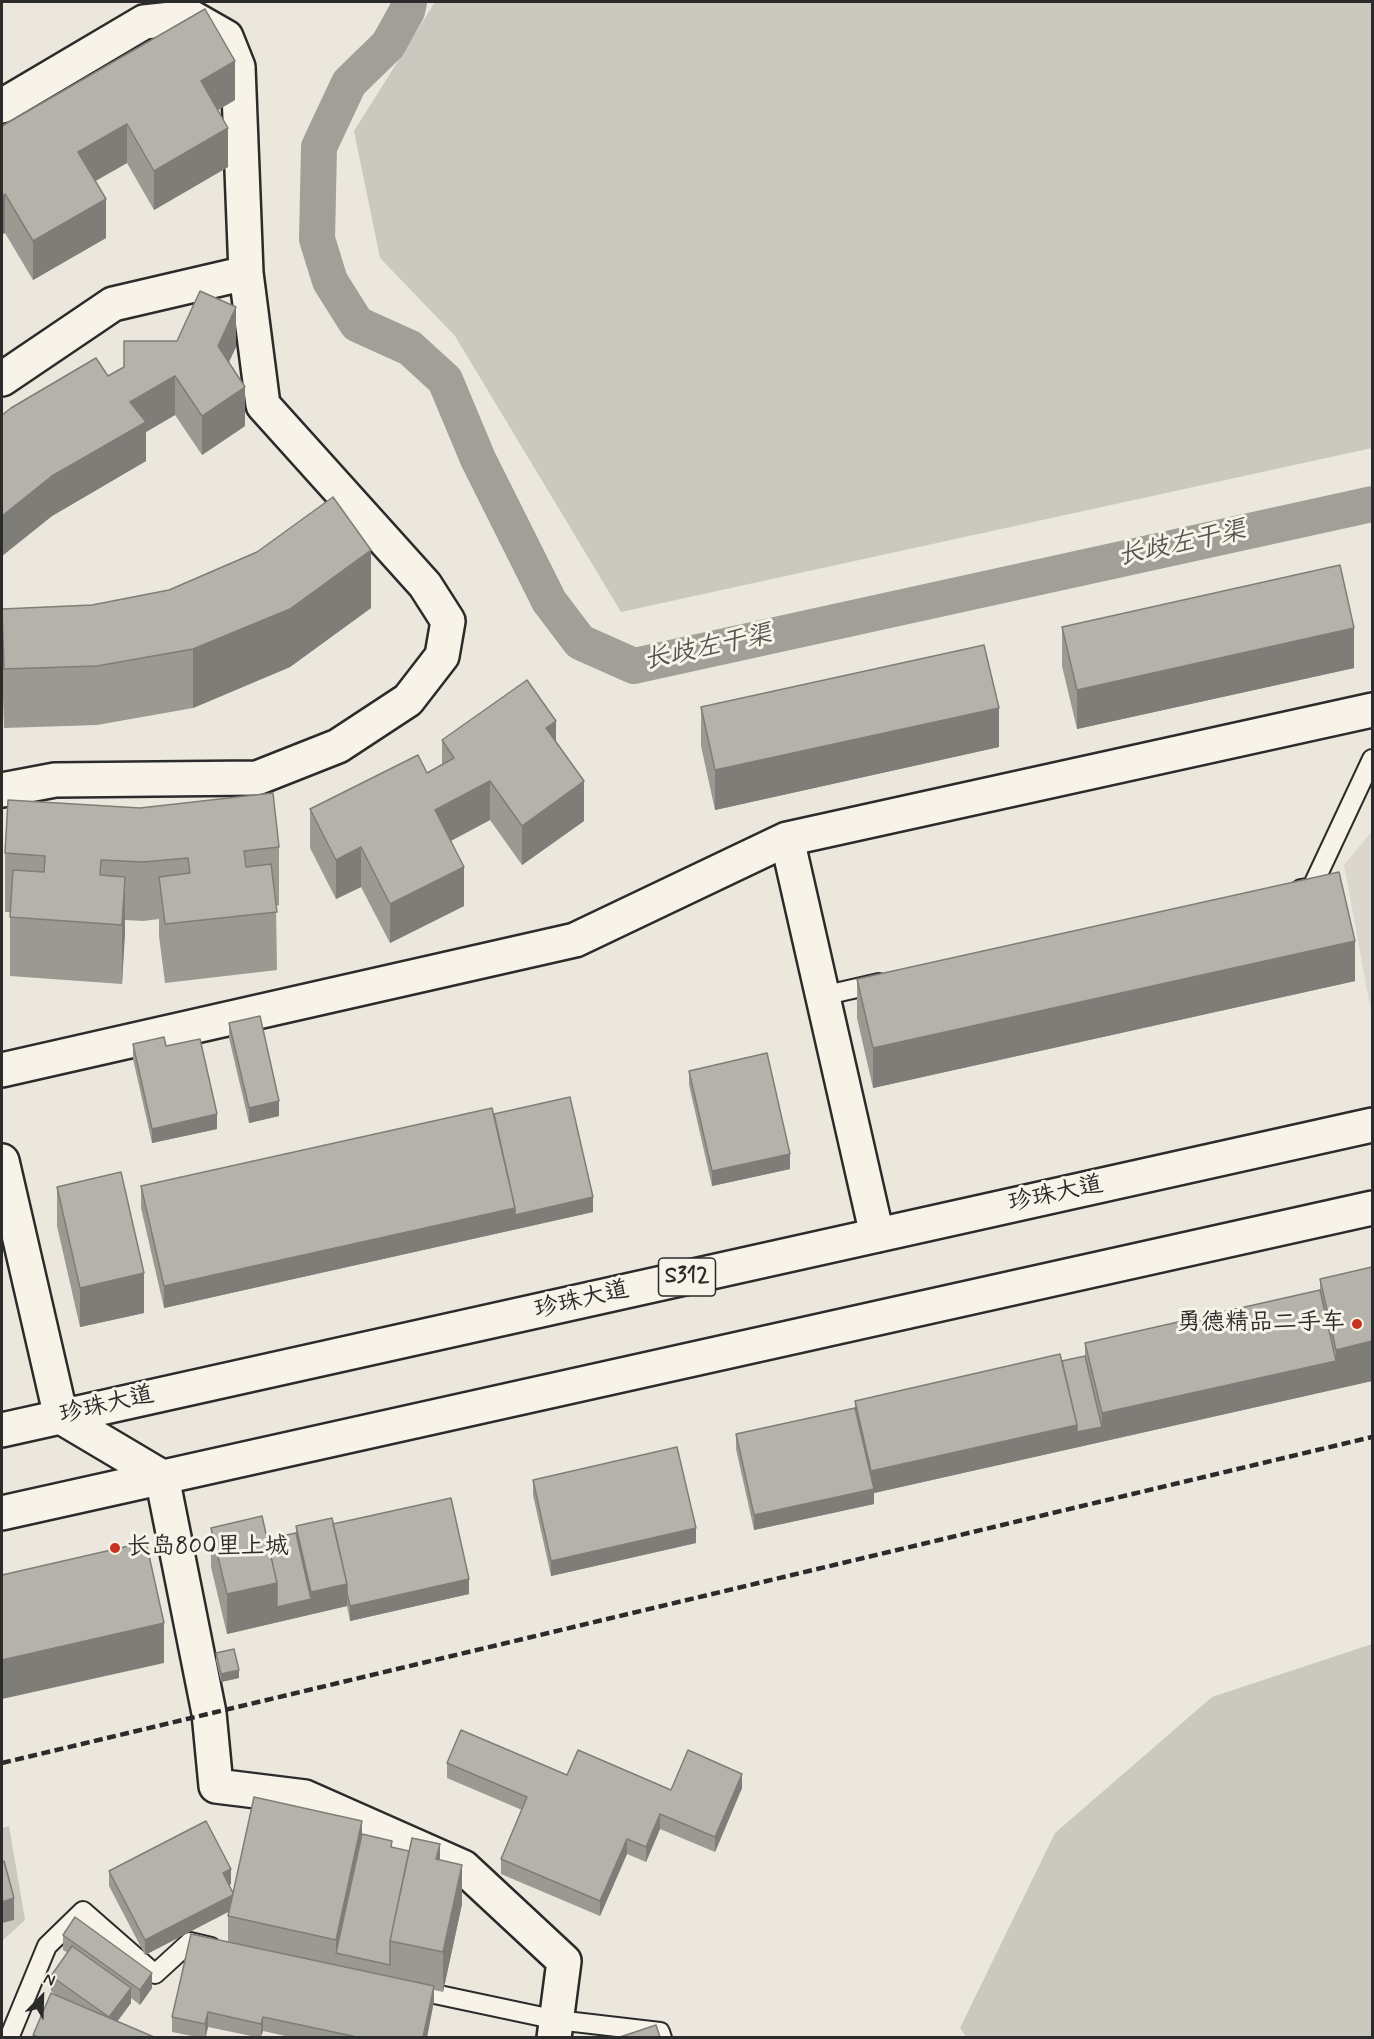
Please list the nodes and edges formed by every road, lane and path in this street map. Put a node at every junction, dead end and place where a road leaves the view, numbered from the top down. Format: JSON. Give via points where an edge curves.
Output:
{"nodes":[{"id":1,"x":2,"y":105,"type":"edge"},
{"id":2,"x":246,"y":273,"type":"junction"},
{"id":3,"x":2,"y":379,"type":"edge"},
{"id":4,"x":1372,"y":710,"type":"edge"},
{"id":5,"x":1372,"y":759,"type":"edge"},
{"id":6,"x":2,"y":790,"type":"edge"},
{"id":7,"x":787,"y":838,"type":"junction"},
{"id":8,"x":1289,"y":892,"type":"edge"},
{"id":9,"x":892,"y":980,"type":"edge"},
{"id":10,"x":822,"y":996,"type":"junction"},
{"id":11,"x":2,"y":1070,"type":"edge"},
{"id":12,"x":1372,"y":1125,"type":"edge"},
{"id":13,"x":2,"y":1161,"type":"edge"},
{"id":14,"x":1372,"y":1208,"type":"edge"},
{"id":15,"x":877,"y":1235,"type":"junction"},
{"id":16,"x":61,"y":1417,"type":"junction"},
{"id":17,"x":2,"y":1430,"type":"edge"},
{"id":18,"x":162,"y":1477,"type":"junction"},
{"id":19,"x":2,"y":1513,"type":"edge"},
{"id":20,"x":224,"y":1949,"type":"edge"},
{"id":21,"x":396,"y":1986,"type":"edge"},
{"id":22,"x":556,"y":2029,"type":"edge"},
{"id":23,"x":9,"y":2037,"type":"edge"},
{"id":24,"x":662,"y":2037,"type":"edge"}],
"edges":[{"from":1,"to":2,"type":"street","via":[[144,22],[191,17],[226,37],[238,67]]},
{"from":2,"to":3,"type":"street","via":[[113,304]]},
{"from":2,"to":6,"type":"street","via":[[263,405],[425,585],[448,621],[442,656],[408,700],[348,740],[257,778],[56,780]]},
{"from":4,"to":7,"type":"street"},
{"from":5,"to":8,"type":"lane","via":[[1312,887]]},
{"from":7,"to":10,"type":"street"},
{"from":7,"to":11,"type":"street","via":[[575,940]]},
{"from":9,"to":10,"type":"lane"},
{"from":10,"to":15,"type":"street"},
{"from":12,"to":15,"type":"street","name":"珍珠大道","number":"S312"},
{"from":13,"to":16,"type":"street"},
{"from":14,"to":18,"type":"street"},
{"from":15,"to":16,"type":"street","name":"珍珠大道","number":"S312"},
{"from":16,"to":17,"type":"street","name":"珍珠大道","number":"S312"},
{"from":16,"to":18,"type":"street"},
{"from":18,"to":19,"type":"street"},
{"from":18,"to":22,"type":"street","via":[[209,1713],[216,1786],[305,1797],[463,1867],[564,1961]]},
{"from":20,"to":23,"type":"lane","via":[[189,1942],[155,1974],[83,1911],[47,1947]]},
{"from":21,"to":22,"type":"lane"},
{"from":22,"to":24,"type":"lane","via":[[660,2032]]}]}
